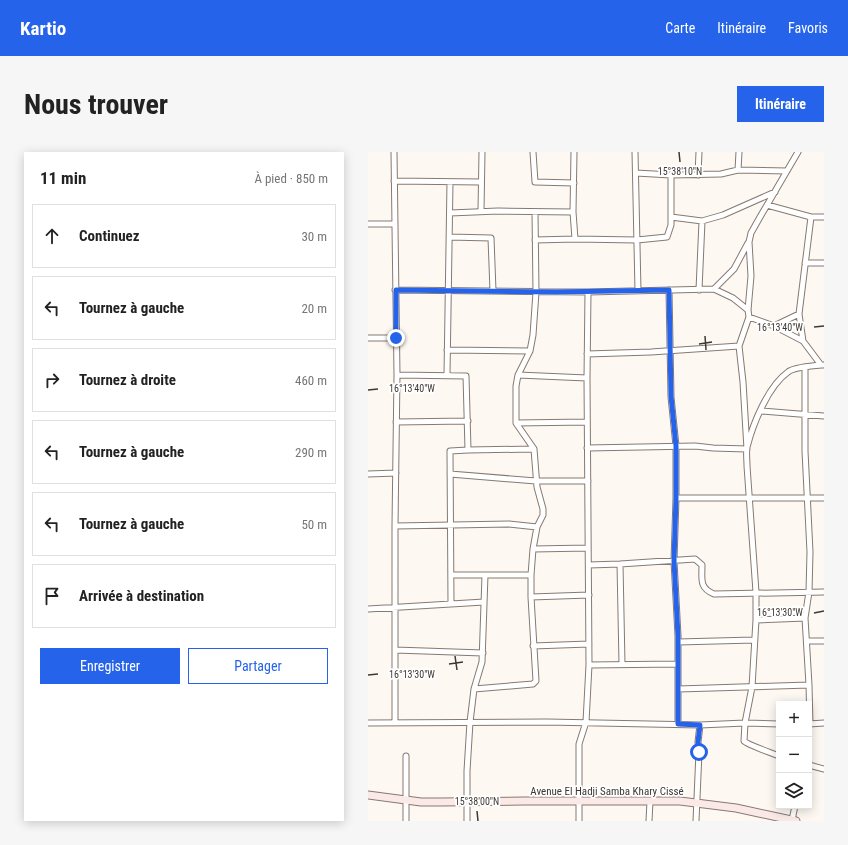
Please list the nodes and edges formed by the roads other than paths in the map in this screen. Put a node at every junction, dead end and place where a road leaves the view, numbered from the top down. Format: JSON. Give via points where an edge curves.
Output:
{"nodes":[{"id":1,"x":394,"y":152,"type":"edge"},
{"id":2,"x":482,"y":152,"type":"edge"},
{"id":3,"x":533,"y":152,"type":"edge"},
{"id":4,"x":574,"y":152,"type":"edge"},
{"id":5,"x":635,"y":152,"type":"edge"},
{"id":6,"x":699,"y":152,"type":"edge"},
{"id":7,"x":739,"y":152,"type":"edge"},
{"id":8,"x":798,"y":152,"type":"edge"},
{"id":9,"x":738,"y":170,"type":"junction"},
{"id":10,"x":787,"y":171,"type":"junction"},
{"id":11,"x":636,"y":173,"type":"junction"},
{"id":12,"x":671,"y":175,"type":"junction"},
{"id":13,"x":698,"y":175,"type":"junction"},
{"id":14,"x":394,"y":181,"type":"junction"},
{"id":15,"x":450,"y":182,"type":"junction"},
{"id":16,"x":481,"y":182,"type":"junction"},
{"id":17,"x":574,"y":183,"type":"junction"},
{"id":18,"x":774,"y":192,"type":"junction"},
{"id":19,"x":766,"y":205,"type":"junction"},
{"id":20,"x":481,"y":211,"type":"junction"},
{"id":21,"x":535,"y":212,"type":"junction"},
{"id":22,"x":573,"y":212,"type":"junction"},
{"id":23,"x":450,"y":213,"type":"junction"},
{"id":24,"x":811,"y":217,"type":"junction"},
{"id":25,"x":824,"y":217,"type":"edge"},
{"id":26,"x":672,"y":218,"type":"junction"},
{"id":27,"x":702,"y":221,"type":"junction"},
{"id":28,"x":368,"y":224,"type":"edge"},
{"id":29,"x":394,"y":224,"type":"junction"},
{"id":30,"x":449,"y":237,"type":"junction"},
{"id":31,"x":575,"y":239,"type":"junction"},
{"id":32,"x":535,"y":240,"type":"junction"},
{"id":33,"x":637,"y":240,"type":"junction"},
{"id":34,"x":749,"y":242,"type":"junction"},
{"id":35,"x":805,"y":263,"type":"junction"},
{"id":36,"x":824,"y":263,"type":"edge"},
{"id":37,"x":714,"y":289,"type":"junction"},
{"id":38,"x":396,"y":290,"type":"junction"},
{"id":39,"x":669,"y":290,"type":"junction"},
{"id":40,"x":699,"y":290,"type":"junction"},
{"id":41,"x":447,"y":291,"type":"junction"},
{"id":42,"x":638,"y":291,"type":"junction"},
{"id":43,"x":493,"y":292,"type":"junction"},
{"id":44,"x":536,"y":292,"type":"junction"},
{"id":45,"x":588,"y":292,"type":"junction"},
{"id":46,"x":748,"y":310,"type":"junction"},
{"id":47,"x":799,"y":314,"type":"junction"},
{"id":48,"x":748,"y":317,"type":"junction"},
{"id":49,"x":774,"y":326,"type":"junction"},
{"id":50,"x":368,"y":338,"type":"edge"},
{"id":51,"x":396,"y":338,"type":"junction"},
{"id":52,"x":803,"y":341,"type":"junction"},
{"id":53,"x":739,"y":346,"type":"junction"},
{"id":54,"x":447,"y":350,"type":"junction"},
{"id":55,"x":530,"y":351,"type":"junction"},
{"id":56,"x":671,"y":351,"type":"junction"},
{"id":57,"x":587,"y":354,"type":"junction"},
{"id":58,"x":823,"y":365,"type":"edge"},
{"id":59,"x":805,"y":367,"type":"junction"},
{"id":60,"x":397,"y":375,"type":"junction"},
{"id":61,"x":447,"y":375,"type":"junction"},
{"id":62,"x":518,"y":375,"type":"junction"},
{"id":63,"x":587,"y":378,"type":"junction"},
{"id":64,"x":761,"y":411,"type":"junction"},
{"id":65,"x":804,"y":414,"type":"junction"},
{"id":66,"x":824,"y":416,"type":"edge"},
{"id":67,"x":468,"y":421,"type":"junction"},
{"id":68,"x":396,"y":422,"type":"junction"},
{"id":69,"x":587,"y":422,"type":"junction"},
{"id":70,"x":516,"y":423,"type":"junction"},
{"id":71,"x":676,"y":446,"type":"junction"},
{"id":72,"x":587,"y":448,"type":"junction"},
{"id":73,"x":534,"y":449,"type":"junction"},
{"id":74,"x":747,"y":449,"type":"junction"},
{"id":75,"x":468,"y":450,"type":"junction"},
{"id":76,"x":396,"y":473,"type":"junction"},
{"id":77,"x":368,"y":474,"type":"edge"},
{"id":78,"x":450,"y":474,"type":"junction"},
{"id":79,"x":536,"y":481,"type":"junction"},
{"id":80,"x":588,"y":481,"type":"junction"},
{"id":81,"x":750,"y":497,"type":"junction"},
{"id":82,"x":676,"y":498,"type":"junction"},
{"id":83,"x":808,"y":498,"type":"junction"},
{"id":84,"x":824,"y":498,"type":"edge"},
{"id":85,"x":395,"y":526,"type":"junction"},
{"id":86,"x":450,"y":526,"type":"junction"},
{"id":87,"x":537,"y":527,"type":"junction"},
{"id":88,"x":588,"y":548,"type":"junction"},
{"id":89,"x":533,"y":549,"type":"junction"},
{"id":90,"x":674,"y":561,"type":"junction"},
{"id":91,"x":620,"y":564,"type":"junction"},
{"id":92,"x":589,"y":565,"type":"junction"},
{"id":93,"x":451,"y":575,"type":"junction"},
{"id":94,"x":485,"y":575,"type":"junction"},
{"id":95,"x":531,"y":575,"type":"junction"},
{"id":96,"x":756,"y":592,"type":"junction"},
{"id":97,"x":808,"y":592,"type":"junction"},
{"id":98,"x":824,"y":592,"type":"edge"},
{"id":99,"x":589,"y":596,"type":"junction"},
{"id":100,"x":531,"y":597,"type":"junction"},
{"id":101,"x":484,"y":602,"type":"junction"},
{"id":102,"x":451,"y":603,"type":"junction"},
{"id":103,"x":395,"y":608,"type":"junction"},
{"id":104,"x":368,"y":609,"type":"edge"},
{"id":105,"x":806,"y":618,"type":"junction"},
{"id":106,"x":756,"y":620,"type":"junction"},
{"id":107,"x":754,"y":640,"type":"junction"},
{"id":108,"x":807,"y":641,"type":"junction"},
{"id":109,"x":824,"y":641,"type":"edge"},
{"id":110,"x":678,"y":642,"type":"junction"},
{"id":111,"x":589,"y":644,"type":"junction"},
{"id":112,"x":533,"y":646,"type":"junction"},
{"id":113,"x":395,"y":650,"type":"junction"},
{"id":114,"x":482,"y":652,"type":"junction"},
{"id":115,"x":622,"y":664,"type":"junction"},
{"id":116,"x":678,"y":664,"type":"junction"},
{"id":117,"x":589,"y":665,"type":"junction"},
{"id":118,"x":809,"y":685,"type":"junction"},
{"id":119,"x":752,"y":686,"type":"junction"},
{"id":120,"x":474,"y":689,"type":"junction"},
{"id":121,"x":678,"y":689,"type":"junction"},
{"id":122,"x":809,"y":701,"type":"edge"},
{"id":123,"x":395,"y":722,"type":"junction"},
{"id":124,"x":470,"y":722,"type":"junction"},
{"id":125,"x":586,"y":722,"type":"junction"},
{"id":126,"x":824,"y":722,"type":"edge"},
{"id":127,"x":368,"y":723,"type":"edge"},
{"id":128,"x":745,"y":723,"type":"junction"},
{"id":129,"x":678,"y":724,"type":"junction"},
{"id":130,"x":776,"y":724,"type":"edge"},
{"id":131,"x":812,"y":724,"type":"edge"},
{"id":132,"x":700,"y":725,"type":"junction"},
{"id":133,"x":776,"y":755,"type":"edge"},
{"id":134,"x":406,"y":756,"type":"dead end"},
{"id":135,"x":812,"y":766,"type":"edge"},
{"id":136,"x":824,"y":769,"type":"edge"},
{"id":137,"x":368,"y":795,"type":"edge"},
{"id":138,"x":406,"y":800,"type":"junction"},
{"id":139,"x":467,"y":801,"type":"junction"},
{"id":140,"x":579,"y":801,"type":"junction"},
{"id":141,"x":650,"y":801,"type":"junction"},
{"id":142,"x":697,"y":803,"type":"junction"},
{"id":143,"x":795,"y":809,"type":"edge"},
{"id":144,"x":406,"y":821,"type":"edge"},
{"id":145,"x":467,"y":821,"type":"edge"},
{"id":146,"x":579,"y":821,"type":"edge"},
{"id":147,"x":649,"y":821,"type":"edge"},
{"id":148,"x":696,"y":821,"type":"edge"},
{"id":149,"x":794,"y":821,"type":"edge"}],
"edges":[{"from":1,"to":14,"type":"street"},
{"from":2,"to":16,"type":"street"},
{"from":3,"to":17,"type":"street","via":[[535,182]]},
{"from":4,"to":17,"type":"street"},
{"from":5,"to":11,"type":"street"},
{"from":6,"to":13,"type":"street"},
{"from":7,"to":9,"type":"street"},
{"from":8,"to":10,"type":"street"},
{"from":9,"to":10,"type":"street"},
{"from":9,"to":13,"type":"street"},
{"from":10,"to":18,"type":"street"},
{"from":11,"to":12,"type":"street"},
{"from":11,"to":33,"type":"street"},
{"from":12,"to":13,"type":"street"},
{"from":12,"to":26,"type":"street"},
{"from":14,"to":15,"type":"street"},
{"from":14,"to":29,"type":"street"},
{"from":15,"to":16,"type":"street"},
{"from":15,"to":23,"type":"street"},
{"from":16,"to":20,"type":"street"},
{"from":17,"to":22,"type":"street"},
{"from":18,"to":19,"type":"street"},
{"from":18,"to":27,"type":"street","via":[[723,215]]},
{"from":19,"to":24,"type":"street"},
{"from":19,"to":34,"type":"street"},
{"from":20,"to":21,"type":"street"},
{"from":20,"to":23,"type":"street"},
{"from":21,"to":22,"type":"street"},
{"from":21,"to":32,"type":"street"},
{"from":22,"to":31,"type":"street"},
{"from":23,"to":30,"type":"street"},
{"from":24,"to":25,"type":"street"},
{"from":24,"to":35,"type":"street"},
{"from":26,"to":27,"type":"street"},
{"from":26,"to":33,"type":"street","via":[[667,237]]},
{"from":27,"to":40,"type":"street"},
{"from":28,"to":29,"type":"street"},
{"from":29,"to":38,"type":"street"},
{"from":30,"to":41,"type":"street"},
{"from":30,"to":43,"type":"street","via":[[491,238]]},
{"from":31,"to":32,"type":"street"},
{"from":31,"to":33,"type":"street"},
{"from":32,"to":44,"type":"street"},
{"from":33,"to":42,"type":"street"},
{"from":34,"to":37,"type":"street","via":[[734,269]]},
{"from":34,"to":46,"type":"street","via":[[751,276]]},
{"from":35,"to":36,"type":"street"},
{"from":35,"to":47,"type":"street"},
{"from":37,"to":40,"type":"street"},
{"from":37,"to":46,"type":"street","via":[[734,298]]},
{"from":38,"to":41,"type":"street"},
{"from":38,"to":51,"type":"street"},
{"from":39,"to":40,"type":"street"},
{"from":39,"to":42,"type":"street"},
{"from":39,"to":56,"type":"street"},
{"from":41,"to":43,"type":"street"},
{"from":41,"to":54,"type":"street"},
{"from":42,"to":45,"type":"street"},
{"from":43,"to":44,"type":"street"},
{"from":44,"to":45,"type":"street"},
{"from":44,"to":55,"type":"street"},
{"from":45,"to":57,"type":"street"},
{"from":46,"to":48,"type":"street"},
{"from":47,"to":49,"type":"street"},
{"from":47,"to":52,"type":"street"},
{"from":48,"to":49,"type":"street"},
{"from":48,"to":53,"type":"street"},
{"from":49,"to":52,"type":"street"},
{"from":50,"to":51,"type":"street"},
{"from":51,"to":60,"type":"street"},
{"from":52,"to":58,"type":"street"},
{"from":53,"to":56,"type":"street"},
{"from":53,"to":74,"type":"street"},
{"from":54,"to":55,"type":"street"},
{"from":54,"to":61,"type":"street"},
{"from":55,"to":62,"type":"street"},
{"from":56,"to":57,"type":"street"},
{"from":56,"to":71,"type":"street","via":[[671,396]]},
{"from":57,"to":63,"type":"street"},
{"from":58,"to":59,"type":"street"},
{"from":59,"to":64,"type":"street","via":[[789,371],[767,396]]},
{"from":59,"to":65,"type":"street"},
{"from":60,"to":61,"type":"street"},
{"from":60,"to":68,"type":"street"},
{"from":61,"to":67,"type":"street","via":[[466,376]]},
{"from":62,"to":63,"type":"street"},
{"from":62,"to":70,"type":"street"},
{"from":63,"to":69,"type":"street"},
{"from":64,"to":65,"type":"street"},
{"from":64,"to":74,"type":"street"},
{"from":65,"to":66,"type":"street"},
{"from":65,"to":83,"type":"street"},
{"from":67,"to":68,"type":"street"},
{"from":67,"to":75,"type":"street"},
{"from":68,"to":76,"type":"street"},
{"from":69,"to":70,"type":"street"},
{"from":69,"to":72,"type":"street"},
{"from":70,"to":73,"type":"street"},
{"from":71,"to":72,"type":"street"},
{"from":71,"to":74,"type":"street"},
{"from":71,"to":82,"type":"street"},
{"from":72,"to":80,"type":"street"},
{"from":73,"to":75,"type":"street"},
{"from":73,"to":79,"type":"street"},
{"from":74,"to":81,"type":"street"},
{"from":75,"to":78,"type":"street","via":[[450,451]]},
{"from":76,"to":77,"type":"street"},
{"from":76,"to":85,"type":"street"},
{"from":78,"to":79,"type":"street"},
{"from":78,"to":86,"type":"street"},
{"from":79,"to":80,"type":"street"},
{"from":79,"to":87,"type":"street","via":[[543,509],[542,519]]},
{"from":80,"to":88,"type":"street"},
{"from":81,"to":82,"type":"street"},
{"from":81,"to":83,"type":"street"},
{"from":81,"to":96,"type":"street"},
{"from":82,"to":90,"type":"street"},
{"from":83,"to":84,"type":"street"},
{"from":83,"to":97,"type":"street"},
{"from":85,"to":86,"type":"street"},
{"from":85,"to":103,"type":"street"},
{"from":86,"to":87,"type":"street","via":[[509,524]]},
{"from":86,"to":93,"type":"street"},
{"from":87,"to":89,"type":"street"},
{"from":88,"to":89,"type":"street"},
{"from":88,"to":92,"type":"street"},
{"from":89,"to":95,"type":"street"},
{"from":90,"to":91,"type":"street"},
{"from":90,"to":96,"type":"street","via":[[695,559],[702,565],[703,585],[707,591],[714,594]]},
{"from":90,"to":110,"type":"street"},
{"from":91,"to":92,"type":"street"},
{"from":91,"to":115,"type":"street"},
{"from":92,"to":99,"type":"street"},
{"from":93,"to":94,"type":"street"},
{"from":93,"to":102,"type":"street"},
{"from":94,"to":95,"type":"street"},
{"from":94,"to":101,"type":"street"},
{"from":95,"to":100,"type":"street"},
{"from":96,"to":97,"type":"street"},
{"from":96,"to":106,"type":"street"},
{"from":97,"to":98,"type":"street"},
{"from":97,"to":105,"type":"street"},
{"from":99,"to":100,"type":"street"},
{"from":99,"to":111,"type":"street"},
{"from":100,"to":112,"type":"street"},
{"from":101,"to":102,"type":"street"},
{"from":101,"to":114,"type":"street"},
{"from":102,"to":103,"type":"street"},
{"from":103,"to":104,"type":"street"},
{"from":103,"to":113,"type":"street"},
{"from":105,"to":106,"type":"street"},
{"from":105,"to":108,"type":"street"},
{"from":106,"to":107,"type":"street"},
{"from":107,"to":110,"type":"street"},
{"from":107,"to":119,"type":"street"},
{"from":108,"to":109,"type":"street"},
{"from":108,"to":118,"type":"street"},
{"from":110,"to":116,"type":"street"},
{"from":111,"to":112,"type":"street"},
{"from":111,"to":117,"type":"street"},
{"from":112,"to":120,"type":"street","via":[[535,684]]},
{"from":113,"to":114,"type":"street"},
{"from":113,"to":123,"type":"street"},
{"from":114,"to":120,"type":"street"},
{"from":115,"to":116,"type":"street"},
{"from":115,"to":117,"type":"street"},
{"from":116,"to":121,"type":"street"},
{"from":117,"to":125,"type":"street"},
{"from":118,"to":119,"type":"street"},
{"from":118,"to":122,"type":"street"},
{"from":119,"to":121,"type":"street"},
{"from":119,"to":128,"type":"street"},
{"from":120,"to":124,"type":"street"},
{"from":121,"to":129,"type":"street"},
{"from":123,"to":124,"type":"street"},
{"from":123,"to":127,"type":"street"},
{"from":124,"to":125,"type":"street"},
{"from":124,"to":139,"type":"street"},
{"from":125,"to":129,"type":"street"},
{"from":125,"to":140,"type":"street","via":[[579,744]]},
{"from":126,"to":131,"type":"street"},
{"from":128,"to":130,"type":"street"},
{"from":128,"to":132,"type":"street"},
{"from":128,"to":133,"type":"street","via":[[746,744]]},
{"from":129,"to":132,"type":"street"},
{"from":132,"to":142,"type":"street"},
{"from":134,"to":138,"type":"street"},
{"from":135,"to":136,"type":"street"},
{"from":137,"to":138,"type":"street","name":"Avenue El Hadji Samba Khary Cissé"},
{"from":138,"to":139,"type":"street","name":"Avenue El Hadji Samba Khary Cissé"},
{"from":138,"to":144,"type":"street"},
{"from":139,"to":140,"type":"street","name":"Avenue El Hadji Samba Khary Cissé"},
{"from":139,"to":145,"type":"street"},
{"from":140,"to":141,"type":"street","name":"Avenue El Hadji Samba Khary Cissé"},
{"from":140,"to":146,"type":"street"},
{"from":141,"to":142,"type":"street","name":"Avenue El Hadji Samba Khary Cissé"},
{"from":141,"to":147,"type":"street"},
{"from":142,"to":148,"type":"street"},
{"from":142,"to":149,"type":"street","name":"Avenue El Hadji Samba Khary Cissé","via":[[743,809]]},
{"from":143,"to":149,"type":"street"}]}
